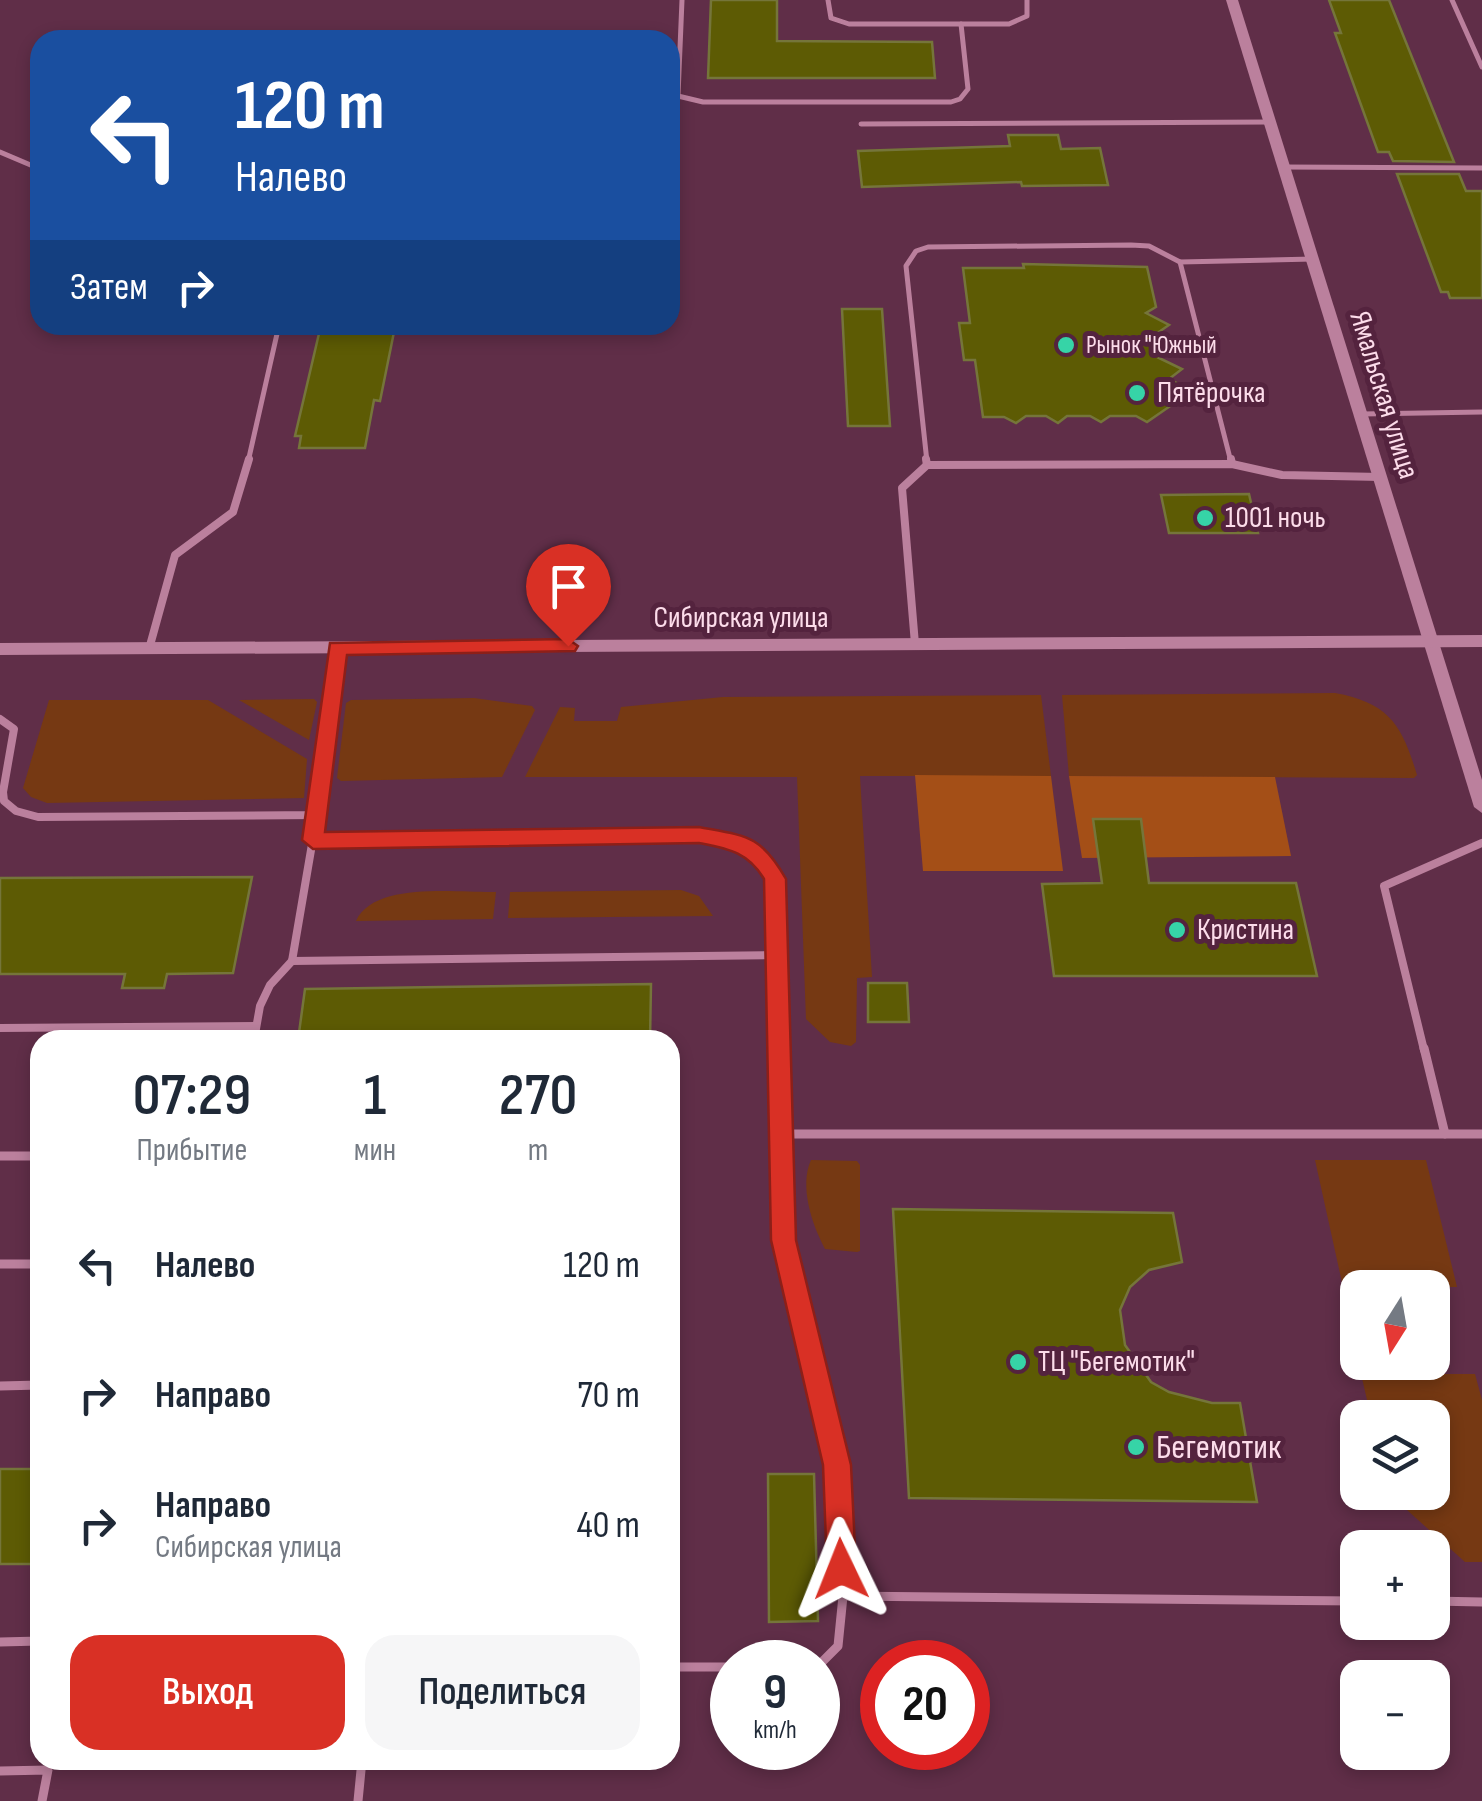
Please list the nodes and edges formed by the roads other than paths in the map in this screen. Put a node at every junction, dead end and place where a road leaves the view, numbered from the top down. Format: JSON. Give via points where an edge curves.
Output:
{"nodes":[{"id":1,"x":682,"y":0,"type":"edge"},
{"id":2,"x":828,"y":0,"type":"edge"},
{"id":3,"x":1027,"y":0,"type":"edge"},
{"id":4,"x":1232,"y":0,"type":"edge"},
{"id":5,"x":1452,"y":0,"type":"edge"},
{"id":6,"x":961,"y":24,"type":"junction"},
{"id":7,"x":680,"y":30,"type":"edge"},
{"id":8,"x":1482,"y":67,"type":"edge"},
{"id":9,"x":680,"y":97,"type":"edge"},
{"id":10,"x":1270,"y":122,"type":"junction"},
{"id":11,"x":861,"y":124,"type":"dead end"},
{"id":12,"x":0,"y":152,"type":"edge"},
{"id":13,"x":30,"y":165,"type":"edge"},
{"id":14,"x":1284,"y":167,"type":"junction"},
{"id":15,"x":1482,"y":168,"type":"edge"},
{"id":16,"x":1313,"y":259,"type":"junction"},
{"id":17,"x":1180,"y":262,"type":"junction"},
{"id":18,"x":277,"y":335,"type":"edge"},
{"id":19,"x":1482,"y":412,"type":"edge"},
{"id":20,"x":1361,"y":414,"type":"junction"},
{"id":21,"x":1232,"y":464,"type":"junction"},
{"id":22,"x":927,"y":465,"type":"junction"},
{"id":23,"x":1381,"y":476,"type":"junction"},
{"id":24,"x":1432,"y":642,"type":"junction"},
{"id":25,"x":1482,"y":642,"type":"edge"},
{"id":26,"x":915,"y":644,"type":"junction"},
{"id":27,"x":337,"y":648,"type":"junction"},
{"id":28,"x":149,"y":649,"type":"junction"},
{"id":29,"x":0,"y":650,"type":"edge"},
{"id":30,"x":0,"y":718,"type":"edge"},
{"id":31,"x":1482,"y":806,"type":"edge"},
{"id":32,"x":316,"y":815,"type":"junction"},
{"id":33,"x":313,"y":840,"type":"junction"},
{"id":34,"x":1482,"y":843,"type":"edge"},
{"id":35,"x":778,"y":955,"type":"junction"},
{"id":36,"x":292,"y":961,"type":"junction"},
{"id":37,"x":256,"y":1026,"type":"junction"},
{"id":38,"x":0,"y":1028,"type":"edge"},
{"id":39,"x":255,"y":1030,"type":"edge"},
{"id":40,"x":781,"y":1134,"type":"junction"},
{"id":41,"x":1444,"y":1134,"type":"junction"},
{"id":42,"x":1482,"y":1134,"type":"edge"},
{"id":43,"x":0,"y":1156,"type":"edge"},
{"id":44,"x":30,"y":1156,"type":"edge"},
{"id":45,"x":0,"y":1264,"type":"edge"},
{"id":46,"x":30,"y":1264,"type":"edge"},
{"id":47,"x":30,"y":1385,"type":"edge"},
{"id":48,"x":0,"y":1386,"type":"edge"},
{"id":49,"x":842,"y":1596,"type":"junction"},
{"id":50,"x":1340,"y":1601,"type":"edge"},
{"id":51,"x":1450,"y":1602,"type":"edge"},
{"id":52,"x":1482,"y":1602,"type":"edge"},
{"id":53,"x":0,"y":1642,"type":"edge"},
{"id":54,"x":30,"y":1642,"type":"edge"},
{"id":55,"x":840,"y":1642,"type":"edge"},
{"id":56,"x":680,"y":1667,"type":"edge"},
{"id":57,"x":710,"y":1667,"type":"edge"},
{"id":58,"x":30,"y":1767,"type":"edge"},
{"id":59,"x":50,"y":1770,"type":"edge"},
{"id":60,"x":361,"y":1770,"type":"edge"},
{"id":61,"x":0,"y":1771,"type":"edge"},
{"id":62,"x":42,"y":1801,"type":"edge"},
{"id":63,"x":358,"y":1801,"type":"edge"}],
"edges":[{"from":1,"to":7,"type":"lane"},
{"from":2,"to":6,"type":"lane","via":[[828,14],[839,22]]},
{"from":3,"to":6,"type":"lane","via":[[1029,10],[1018,22]]},
{"from":4,"to":10,"type":"street","name":"Ямальская улица"},
{"from":5,"to":8,"type":"lane"},
{"from":6,"to":9,"type":"lane","via":[[968,89],[951,102]]},
{"from":10,"to":11,"type":"lane"},
{"from":10,"to":14,"type":"street","name":"Ямальская улица"},
{"from":12,"to":13,"type":"lane"},
{"from":14,"to":15,"type":"lane"},
{"from":14,"to":16,"type":"street","name":"Ямальская улица"},
{"from":16,"to":17,"type":"lane"},
{"from":16,"to":20,"type":"street","name":"Ямальская улица"},
{"from":17,"to":21,"type":"lane"},
{"from":17,"to":22,"type":"lane","via":[[1131,245],[916,250],[906,266]]},
{"from":18,"to":28,"type":"lane","via":[[240,500],[174,555]]},
{"from":19,"to":20,"type":"lane"},
{"from":20,"to":23,"type":"street","name":"Ямальская улица"},
{"from":21,"to":22,"type":"lane"},
{"from":21,"to":23,"type":"lane","via":[[1269,474]]},
{"from":22,"to":26,"type":"lane","via":[[902,488]]},
{"from":23,"to":24,"type":"street","name":"Ямальская улица"},
{"from":24,"to":25,"type":"main road","name":"Сибирская улица"},
{"from":24,"to":26,"type":"main road","name":"Сибирская улица"},
{"from":24,"to":31,"type":"street","name":"Ямальская улица"},
{"from":26,"to":27,"type":"main road","name":"Сибирская улица"},
{"from":27,"to":28,"type":"main road","name":"Сибирская улица"},
{"from":27,"to":32,"type":"lane"},
{"from":28,"to":29,"type":"main road","name":"Сибирская улица"},
{"from":30,"to":32,"type":"lane","via":[[14,729],[2,790],[16,812]]},
{"from":32,"to":33,"type":"lane"},
{"from":33,"to":35,"type":"lane","via":[[699,835],[736,842],[760,853],[775,879]]},
{"from":33,"to":36,"type":"lane"},
{"from":34,"to":41,"type":"lane","via":[[1384,886]]},
{"from":35,"to":36,"type":"lane"},
{"from":35,"to":40,"type":"lane"},
{"from":36,"to":37,"type":"lane","via":[[270,985]]},
{"from":37,"to":38,"type":"lane"},
{"from":37,"to":39,"type":"lane"},
{"from":40,"to":41,"type":"lane"},
{"from":40,"to":49,"type":"lane","via":[[784,1240],[837,1465]]},
{"from":41,"to":42,"type":"lane"},
{"from":43,"to":44,"type":"lane"},
{"from":45,"to":46,"type":"lane"},
{"from":47,"to":48,"type":"lane"},
{"from":49,"to":50,"type":"lane"},
{"from":49,"to":55,"type":"lane"},
{"from":51,"to":52,"type":"lane"},
{"from":53,"to":54,"type":"lane"},
{"from":56,"to":57,"type":"lane"},
{"from":58,"to":61,"type":"lane"},
{"from":59,"to":62,"type":"lane"},
{"from":60,"to":63,"type":"lane"}]}
